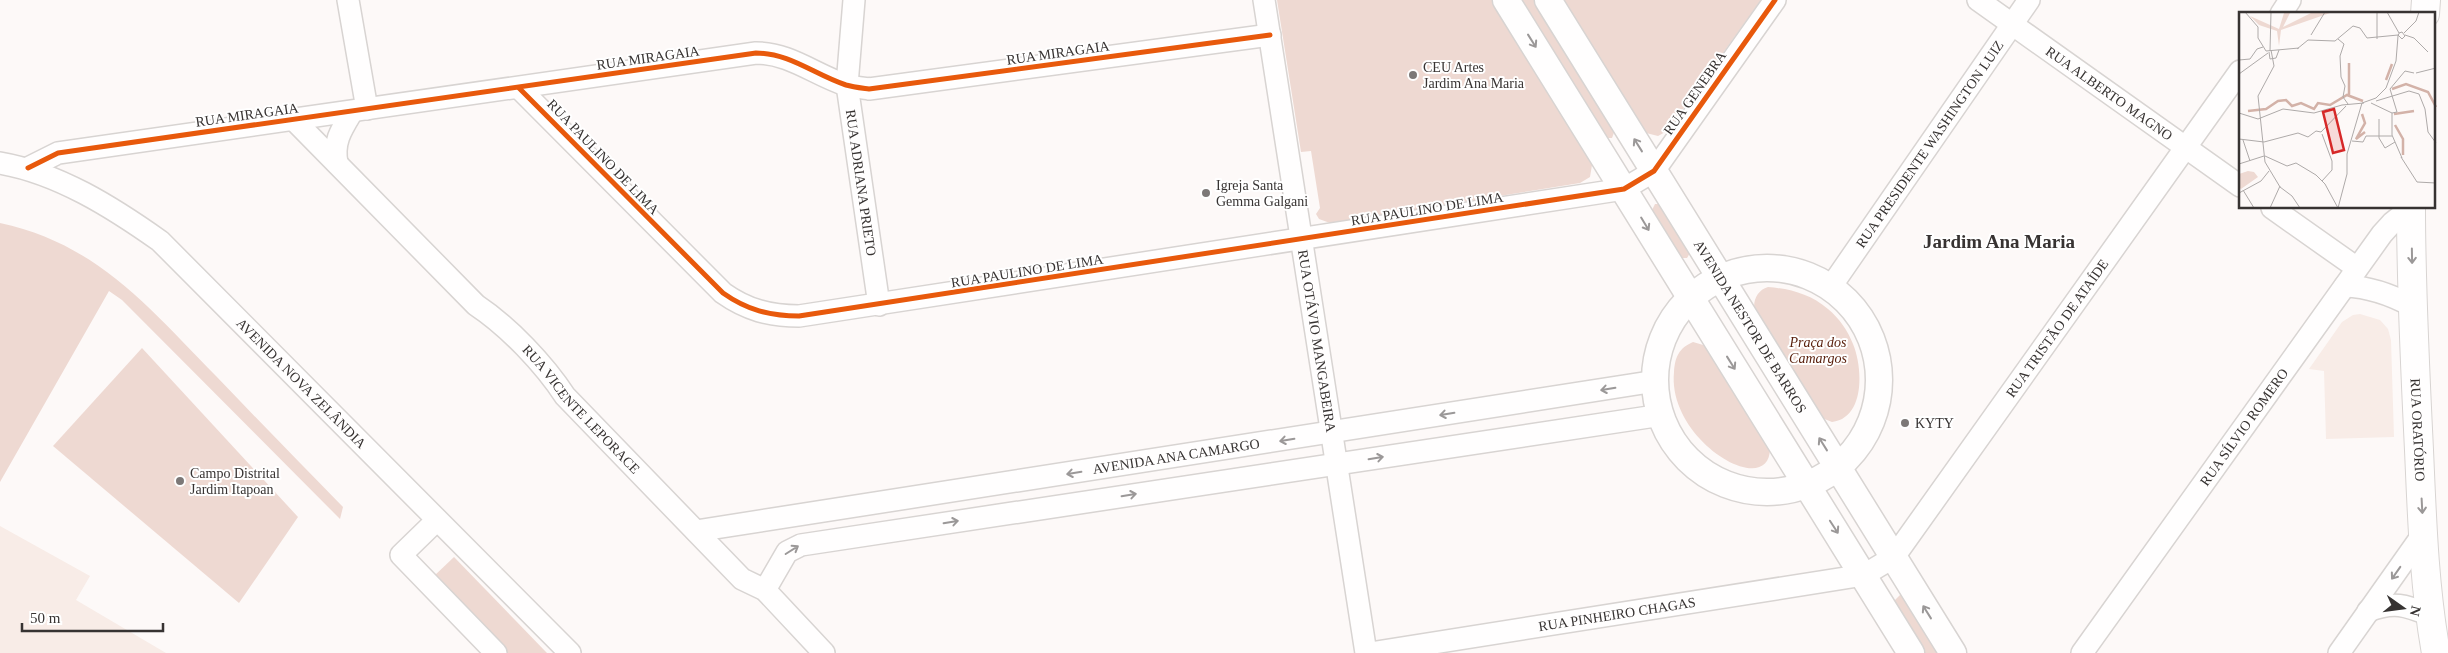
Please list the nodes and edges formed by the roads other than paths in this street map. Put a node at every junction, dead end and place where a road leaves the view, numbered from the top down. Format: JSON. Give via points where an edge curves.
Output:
{"nodes":[{"id":1,"x":348,"y":0,"type":"edge"},
{"id":2,"x":854,"y":0,"type":"edge"},
{"id":3,"x":1264,"y":0,"type":"edge"},
{"id":4,"x":1506,"y":0,"type":"edge"},
{"id":5,"x":1548,"y":0,"type":"edge"},
{"id":6,"x":1775,"y":0,"type":"edge"},
{"id":7,"x":1978,"y":0,"type":"edge"},
{"id":8,"x":2029,"y":0,"type":"edge"},
{"id":9,"x":2290,"y":0,"type":"edge"},
{"id":10,"x":2282,"y":12,"type":"edge"},
{"id":11,"x":2012,"y":24,"type":"junction"},
{"id":12,"x":1270,"y":35,"type":"junction"},
{"id":13,"x":2239,"y":72,"type":"edge"},
{"id":14,"x":847,"y":85,"type":"junction"},
{"id":15,"x":520,"y":88,"type":"junction"},
{"id":16,"x":359,"y":110,"type":"junction"},
{"id":17,"x":294,"y":120,"type":"junction"},
{"id":18,"x":2186,"y":148,"type":"junction"},
{"id":19,"x":0,"y":163,"type":"edge"},
{"id":20,"x":337,"y":163,"type":"junction"},
{"id":21,"x":28,"y":168,"type":"junction"},
{"id":22,"x":1654,"y":171,"type":"junction"},
{"id":23,"x":2239,"y":185,"type":"edge"},
{"id":24,"x":1624,"y":190,"type":"junction"},
{"id":25,"x":2273,"y":209,"type":"edge"},
{"id":26,"x":2410,"y":209,"type":"edge"},
{"id":27,"x":2411,"y":209,"type":"edge"},
{"id":28,"x":1302,"y":239,"type":"junction"},
{"id":29,"x":2357,"y":268,"type":"junction"},
{"id":30,"x":1719,"y":276,"type":"junction"},
{"id":31,"x":2345,"y":286,"type":"junction"},
{"id":32,"x":1830,"y":288,"type":"junction"},
{"id":33,"x":1690,"y":298,"type":"junction"},
{"id":34,"x":879,"y":305,"type":"junction"},
{"id":35,"x":2412,"y":306,"type":"junction"},
{"id":36,"x":1656,"y":381,"type":"junction"},
{"id":37,"x":1662,"y":415,"type":"junction"},
{"id":38,"x":1332,"y":432,"type":"junction"},
{"id":39,"x":1337,"y":464,"type":"junction"},
{"id":40,"x":1838,"y":468,"type":"junction"},
{"id":41,"x":1808,"y":486,"type":"junction"},
{"id":42,"x":437,"y":520,"type":"junction"},
{"id":43,"x":696,"y":531,"type":"junction"},
{"id":44,"x":2423,"y":534,"type":"junction"},
{"id":45,"x":1894,"y":557,"type":"junction"},
{"id":46,"x":1864,"y":575,"type":"junction"},
{"id":47,"x":765,"y":590,"type":"junction"},
{"id":48,"x":2368,"y":611,"type":"junction"},
{"id":49,"x":2430,"y":615,"type":"junction"},
{"id":50,"x":496,"y":653,"type":"edge"},
{"id":51,"x":570,"y":653,"type":"edge"},
{"id":52,"x":824,"y":653,"type":"edge"},
{"id":53,"x":1366,"y":653,"type":"edge"},
{"id":54,"x":1370,"y":653,"type":"edge"},
{"id":55,"x":1911,"y":653,"type":"edge"},
{"id":56,"x":1953,"y":653,"type":"edge"},
{"id":57,"x":2082,"y":653,"type":"edge"},
{"id":58,"x":2339,"y":653,"type":"edge"},
{"id":59,"x":2436,"y":653,"type":"edge"}],
"edges":[{"from":1,"to":16,"type":"street"},
{"from":2,"to":14,"type":"street","name":"RUA ADRIANA PRIETO"},
{"from":3,"to":12,"type":"street","name":"RUA OTÁVIO MANGABEIRA"},
{"from":4,"to":24,"type":"street","one_way":true},
{"from":22,"to":5,"type":"street","name":"AVENIDA NESTOR DE BARROS","one_way":true},
{"from":6,"to":22,"type":"street","name":"RUA GENEBRA"},
{"from":7,"to":11,"type":"street","name":"RUA ALBERTO MAGNO"},
{"from":8,"to":11,"type":"street","name":"RUA PRESIDENTE WASHINGTON LUIZ"},
{"from":9,"to":10,"type":"street"},
{"from":11,"to":18,"type":"street","name":"RUA ALBERTO MAGNO"},
{"from":11,"to":32,"type":"street","name":"RUA PRESIDENTE WASHINGTON LUIZ"},
{"from":12,"to":14,"type":"street","name":"RUA MIRAGAIA","via":[[881,89]]},
{"from":12,"to":28,"type":"street","name":"RUA OTÁVIO MANGABEIRA"},
{"from":13,"to":18,"type":"street","name":"RUA TRISTÃO DE ATAÍDE"},
{"from":14,"to":15,"type":"street","name":"RUA MIRAGAIA","via":[[786,57],[756,53]]},
{"from":14,"to":34,"type":"street","name":"RUA ADRIANA PRIETO"},
{"from":15,"to":16,"type":"street","name":"RUA MIRAGAIA"},
{"from":15,"to":34,"type":"street","name":"RUA PAULINO DE LIMA","via":[[710,282],[735,301],[747,308],[783,316],[815,315]]},
{"from":16,"to":17,"type":"street","name":"RUA MIRAGAIA"},
{"from":16,"to":20,"type":"street","via":[[337,137]]},
{"from":17,"to":20,"type":"street","name":"RUA VICENTE LEPORACE"},
{"from":17,"to":21,"type":"street","name":"RUA MIRAGAIA","via":[[58,153]]},
{"from":18,"to":23,"type":"street","name":"RUA ALBERTO MAGNO"},
{"from":18,"to":45,"type":"street","name":"RUA TRISTÃO DE ATAÍDE"},
{"from":19,"to":21,"type":"street","name":"AVENIDA NOVA ZELÂNDIA"},
{"from":20,"to":43,"type":"street","name":"RUA VICENTE LEPORACE","via":[[476,305],[500,324],[553,378],[565,396]]},
{"from":21,"to":42,"type":"street","name":"AVENIDA NOVA ZELÂNDIA","via":[[99,202],[160,241]]},
{"from":22,"to":24,"type":"street","name":"RUA GENEBRA"},
{"from":22,"to":30,"type":"street","name":"AVENIDA NESTOR DE BARROS"},
{"from":24,"to":28,"type":"street","name":"RUA PAULINO DE LIMA"},
{"from":24,"to":33,"type":"street","one_way":true},
{"from":25,"to":29,"type":"street"},
{"from":26,"to":29,"type":"street","name":"RUA SÍLVIO ROMERO","via":[[2392,222]]},
{"from":27,"to":35,"type":"main road","name":"RUA ORATÓRIO","one_way":true},
{"from":28,"to":34,"type":"street","name":"RUA PAULINO DE LIMA"},
{"from":28,"to":38,"type":"street","name":"RUA OTÁVIO MANGABEIRA"},
{"from":29,"to":31,"type":"street","name":"RUA SÍLVIO ROMERO"},
{"from":30,"to":32,"type":"street","via":[[1747,268],[1776,267],[1804,274]]},
{"from":30,"to":33,"type":"street"},
{"from":40,"to":30,"type":"street","name":"AVENIDA NESTOR DE BARROS","one_way":true},
{"from":31,"to":35,"type":"street","via":[[2383,292]]},
{"from":31,"to":57,"type":"street","name":"RUA SÍLVIO ROMERO"},
{"from":32,"to":40,"type":"street","via":[[1856,314],[1873,348],[1876,367],[1876,395],[1870,422],[1862,439]]},
{"from":33,"to":36,"type":"street","via":[[1678,312],[1661,344]]},
{"from":33,"to":41,"type":"street","one_way":true},
{"from":35,"to":44,"type":"main road","name":"RUA ORATÓRIO","one_way":true},
{"from":36,"to":37,"type":"street"},
{"from":36,"to":38,"type":"street","name":"AVENIDA ANA CAMARGO","one_way":true},
{"from":39,"to":37,"type":"street","one_way":true},
{"from":37,"to":41,"type":"street","via":[[1667,429],[1684,454],[1706,474],[1720,481],[1733,487],[1763,492]]},
{"from":38,"to":39,"type":"street","name":"RUA OTÁVIO MANGABEIRA"},
{"from":38,"to":43,"type":"street","name":"AVENIDA ANA CAMARGO","one_way":true},
{"from":47,"to":39,"type":"street","one_way":true,"via":[[787,552],[801,545]]},
{"from":39,"to":53,"type":"street","name":"RUA OTÁVIO MANGABEIRA"},
{"from":40,"to":41,"type":"street"},
{"from":40,"to":45,"type":"street","name":"AVENIDA NESTOR DE BARROS"},
{"from":41,"to":46,"type":"street","one_way":true},
{"from":42,"to":50,"type":"street","via":[[401,555]]},
{"from":42,"to":51,"type":"street","name":"AVENIDA NOVA ZELÂNDIA"},
{"from":43,"to":47,"type":"street","name":"RUA VICENTE LEPORACE","via":[[742,579]]},
{"from":44,"to":48,"type":"street","one_way":true},
{"from":44,"to":49,"type":"main road","name":"RUA ORATÓRIO"},
{"from":45,"to":46,"type":"street","name":"RUA TRISTÃO DE ATAÍDE"},
{"from":56,"to":45,"type":"street","name":"AVENIDA NESTOR DE BARROS","one_way":true},
{"from":46,"to":54,"type":"street","name":"RUA PINHEIRO CHAGAS"},
{"from":46,"to":55,"type":"street"},
{"from":47,"to":52,"type":"street","name":"RUA VICENTE LEPORACE"},
{"from":48,"to":49,"type":"street","via":[[2399,604]]},
{"from":48,"to":58,"type":"street"},
{"from":49,"to":59,"type":"main road","name":"RUA ORATÓRIO"}]}
